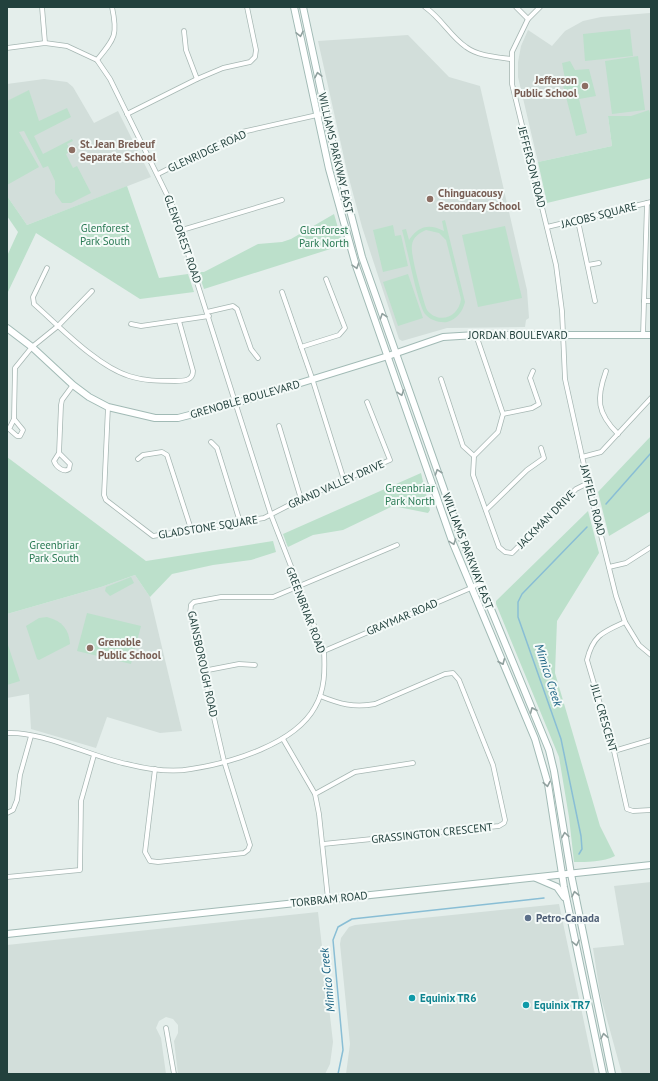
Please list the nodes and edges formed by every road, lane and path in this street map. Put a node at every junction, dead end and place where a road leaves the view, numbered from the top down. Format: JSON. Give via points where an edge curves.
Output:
{"nodes":[{"id":1,"x":42,"y":7,"type":"edge"},
{"id":2,"x":112,"y":7,"type":"edge"},
{"id":3,"x":247,"y":7,"type":"edge"},
{"id":4,"x":294,"y":7,"type":"edge"},
{"id":5,"x":303,"y":7,"type":"edge"},
{"id":6,"x":425,"y":7,"type":"edge"},
{"id":7,"x":516,"y":7,"type":"edge"},
{"id":8,"x":540,"y":7,"type":"edge"},
{"id":9,"x":528,"y":19,"type":"junction"},
{"id":10,"x":184,"y":31,"type":"dead end"},
{"id":11,"x":45,"y":43,"type":"junction"},
{"id":12,"x":7,"y":48,"type":"edge"},
{"id":13,"x":511,"y":59,"type":"junction"},
{"id":14,"x":97,"y":60,"type":"junction"},
{"id":15,"x":197,"y":79,"type":"junction"},
{"id":16,"x":326,"y":113,"type":"junction"},
{"id":17,"x":128,"y":114,"type":"junction"},
{"id":18,"x":317,"y":115,"type":"junction"},
{"id":19,"x":158,"y":174,"type":"junction"},
{"id":20,"x":282,"y":200,"type":"dead end"},
{"id":21,"x":649,"y":203,"type":"edge"},
{"id":22,"x":578,"y":221,"type":"junction"},
{"id":23,"x":547,"y":227,"type":"junction"},
{"id":24,"x":182,"y":230,"type":"junction"},
{"id":25,"x":649,"y":252,"type":"edge"},
{"id":26,"x":599,"y":263,"type":"dead end"},
{"id":27,"x":588,"y":265,"type":"junction"},
{"id":28,"x":47,"y":268,"type":"dead end"},
{"id":29,"x":326,"y":279,"type":"dead end"},
{"id":30,"x":92,"y":291,"type":"dead end"},
{"id":31,"x":282,"y":292,"type":"dead end"},
{"id":32,"x":596,"y":301,"type":"dead end"},
{"id":33,"x":644,"y":301,"type":"junction"},
{"id":34,"x":651,"y":301,"type":"edge"},
{"id":35,"x":208,"y":314,"type":"junction"},
{"id":36,"x":179,"y":321,"type":"junction"},
{"id":37,"x":131,"y":324,"type":"dead end"},
{"id":38,"x":58,"y":326,"type":"junction"},
{"id":39,"x":7,"y":328,"type":"edge"},
{"id":40,"x":476,"y":334,"type":"junction"},
{"id":41,"x":563,"y":335,"type":"junction"},
{"id":42,"x":642,"y":335,"type":"junction"},
{"id":43,"x":651,"y":335,"type":"edge"},
{"id":44,"x":32,"y":347,"type":"junction"},
{"id":45,"x":300,"y":347,"type":"junction"},
{"id":46,"x":396,"y":352,"type":"junction"},
{"id":47,"x":388,"y":356,"type":"junction"},
{"id":48,"x":258,"y":358,"type":"dead end"},
{"id":49,"x":533,"y":371,"type":"dead end"},
{"id":50,"x":606,"y":371,"type":"dead end"},
{"id":51,"x":312,"y":378,"type":"junction"},
{"id":52,"x":441,"y":379,"type":"dead end"},
{"id":53,"x":73,"y":385,"type":"junction"},
{"id":54,"x":651,"y":398,"type":"edge"},
{"id":55,"x":367,"y":402,"type":"dead end"},
{"id":56,"x":236,"y":403,"type":"junction"},
{"id":57,"x":108,"y":407,"type":"junction"},
{"id":58,"x":503,"y":414,"type":"junction"},
{"id":59,"x":14,"y":419,"type":"dead end"},
{"id":60,"x":279,"y":426,"type":"dead end"},
{"id":61,"x":618,"y":434,"type":"junction"},
{"id":62,"x":211,"y":442,"type":"dead end"},
{"id":63,"x":541,"y":448,"type":"dead end"},
{"id":64,"x":59,"y":453,"type":"dead end"},
{"id":65,"x":474,"y":456,"type":"junction"},
{"id":66,"x":582,"y":457,"type":"junction"},
{"id":67,"x":138,"y":459,"type":"dead end"},
{"id":68,"x":344,"y":480,"type":"junction"},
{"id":69,"x":588,"y":483,"type":"junction"},
{"id":70,"x":301,"y":499,"type":"junction"},
{"id":71,"x":486,"y":510,"type":"junction"},
{"id":72,"x":271,"y":514,"type":"junction"},
{"id":73,"x":240,"y":522,"type":"junction"},
{"id":74,"x":191,"y":529,"type":"junction"},
{"id":75,"x":397,"y":545,"type":"dead end"},
{"id":76,"x":651,"y":548,"type":"edge"},
{"id":77,"x":609,"y":567,"type":"junction"},
{"id":78,"x":480,"y":582,"type":"junction"},
{"id":79,"x":298,"y":588,"type":"junction"},
{"id":80,"x":471,"y":588,"type":"junction"},
{"id":81,"x":625,"y":622,"type":"junction"},
{"id":82,"x":324,"y":651,"type":"junction"},
{"id":83,"x":651,"y":655,"type":"edge"},
{"id":84,"x":255,"y":665,"type":"dead end"},
{"id":85,"x":203,"y":671,"type":"junction"},
{"id":86,"x":320,"y":696,"type":"junction"},
{"id":87,"x":7,"y":733,"type":"edge"},
{"id":88,"x":31,"y":736,"type":"junction"},
{"id":89,"x":283,"y":739,"type":"junction"},
{"id":90,"x":651,"y":740,"type":"edge"},
{"id":91,"x":614,"y":751,"type":"junction"},
{"id":92,"x":94,"y":755,"type":"junction"},
{"id":93,"x":224,"y":761,"type":"junction"},
{"id":94,"x":413,"y":763,"type":"dead end"},
{"id":95,"x":155,"y":769,"type":"junction"},
{"id":96,"x":315,"y":794,"type":"junction"},
{"id":97,"x":651,"y":810,"type":"edge"},
{"id":98,"x":7,"y":813,"type":"edge"},
{"id":99,"x":323,"y":844,"type":"junction"},
{"id":100,"x":651,"y":865,"type":"edge"},
{"id":101,"x":571,"y":874,"type":"junction"},
{"id":102,"x":562,"y":875,"type":"junction"},
{"id":103,"x":7,"y":877,"type":"edge"},
{"id":104,"x":535,"y":878,"type":"junction"},
{"id":105,"x":328,"y":899,"type":"junction"},
{"id":106,"x":568,"y":905,"type":"junction"},
{"id":107,"x":7,"y":934,"type":"edge"},
{"id":108,"x":166,"y":1028,"type":"dead end"},
{"id":109,"x":174,"y":1074,"type":"edge"},
{"id":110,"x":603,"y":1074,"type":"edge"},
{"id":111,"x":612,"y":1074,"type":"edge"}],
"edges":[{"from":1,"to":11,"type":"street"},
{"from":2,"to":14,"type":"street","via":[[115,34]]},
{"from":3,"to":15,"type":"street","via":[[256,50],[255,57],[250,62],[223,68]]},
{"from":4,"to":18,"type":"main road","name":"WILLIAMS PARKWAY EAST","one_way":true},
{"from":16,"to":5,"type":"main road","name":"WILLIAMS PARKWAY EAST","one_way":true},
{"from":6,"to":13,"type":"street","via":[[466,47],[484,55]]},
{"from":7,"to":9,"type":"street"},
{"from":8,"to":9,"type":"street","name":"JEFFERSON ROAD"},
{"from":9,"to":13,"type":"street","name":"JEFFERSON ROAD","via":[[520,32]]},
{"from":10,"to":15,"type":"street","via":[[186,50]]},
{"from":11,"to":12,"type":"street"},
{"from":11,"to":14,"type":"street","via":[[67,46]]},
{"from":13,"to":23,"type":"street","name":"JEFFERSON ROAD","via":[[512,84]]},
{"from":14,"to":17,"type":"street","name":"GLENFOREST ROAD"},
{"from":15,"to":17,"type":"street"},
{"from":16,"to":18,"type":"street","name":"GLENRIDGE ROAD"},
{"from":46,"to":16,"type":"main road","name":"WILLIAMS PARKWAY EAST","one_way":true,"via":[[362,257]]},
{"from":17,"to":19,"type":"street","name":"GLENFOREST ROAD"},
{"from":18,"to":19,"type":"street","name":"GLENRIDGE ROAD","via":[[242,132]]},
{"from":18,"to":47,"type":"main road","name":"WILLIAMS PARKWAY EAST","one_way":true,"via":[[345,230]]},
{"from":19,"to":24,"type":"street","name":"GLENFOREST ROAD"},
{"from":20,"to":24,"type":"street"},
{"from":21,"to":22,"type":"street","name":"JACOBS SQUARE"},
{"from":21,"to":25,"type":"street"},
{"from":22,"to":23,"type":"street","name":"JACOBS SQUARE"},
{"from":22,"to":27,"type":"street"},
{"from":23,"to":41,"type":"street","name":"JEFFERSON ROAD","via":[[560,290]]},
{"from":24,"to":35,"type":"street","name":"GLENFOREST ROAD"},
{"from":25,"to":33,"type":"street"},
{"from":26,"to":27,"type":"street"},
{"from":27,"to":32,"type":"street"},
{"from":28,"to":38,"type":"street","via":[[32,301]]},
{"from":29,"to":45,"type":"street","via":[[345,328],[343,332]]},
{"from":30,"to":38,"type":"street"},
{"from":31,"to":45,"type":"street"},
{"from":33,"to":34,"type":"street"},
{"from":33,"to":42,"type":"street"},
{"from":35,"to":36,"type":"street"},
{"from":35,"to":48,"type":"street","via":[[233,306],[237,308],[250,345]]},
{"from":35,"to":56,"type":"street","name":"GLENFOREST ROAD"},
{"from":36,"to":37,"type":"street","via":[[141,326]]},
{"from":36,"to":38,"type":"street","via":[[193,371],[193,376],[189,380],[182,381],[148,380],[128,376],[98,359]]},
{"from":38,"to":44,"type":"street"},
{"from":39,"to":44,"type":"main road","name":"GRENOBLE BOULEVARD"},
{"from":40,"to":41,"type":"main road","name":"JORDAN BOULEVARD"},
{"from":40,"to":46,"type":"main road","name":"JORDAN BOULEVARD","via":[[443,336]]},
{"from":40,"to":58,"type":"street"},
{"from":41,"to":42,"type":"main road","name":"JORDAN BOULEVARD"},
{"from":41,"to":66,"type":"street","name":"JAYFIELD ROAD","via":[[565,379]]},
{"from":42,"to":43,"type":"main road","name":"JORDAN BOULEVARD"},
{"from":44,"to":53,"type":"main road","name":"GRENOBLE BOULEVARD"},
{"from":44,"to":59,"type":"street","via":[[14,368]]},
{"from":45,"to":51,"type":"street"},
{"from":46,"to":47,"type":"main road","name":"JORDAN BOULEVARD"},
{"from":78,"to":46,"type":"main road","name":"WILLIAMS PARKWAY EAST","one_way":true,"via":[[458,529]]},
{"from":47,"to":51,"type":"main road","name":"GRENOBLE BOULEVARD"},
{"from":47,"to":80,"type":"main road","name":"WILLIAMS PARKWAY EAST","one_way":true},
{"from":49,"to":58,"type":"street","via":[[530,378],[539,404],[526,410]]},
{"from":50,"to":61,"type":"street","via":[[602,381],[601,410],[608,424]]},
{"from":51,"to":56,"type":"main road","name":"GRENOBLE BOULEVARD"},
{"from":51,"to":68,"type":"street"},
{"from":52,"to":65,"type":"street","via":[[463,446]]},
{"from":53,"to":57,"type":"main road","name":"GRENOBLE BOULEVARD"},
{"from":53,"to":64,"type":"street","via":[[62,400]]},
{"from":54,"to":61,"type":"street"},
{"from":55,"to":68,"type":"street","name":"GRAND VALLEY DRIVE","via":[[390,460]]},
{"from":56,"to":57,"type":"main road","name":"GRENOBLE BOULEVARD","via":[[178,418],[155,418]]},
{"from":56,"to":72,"type":"street","name":"GREENBRIAR ROAD"},
{"from":57,"to":74,"type":"street","name":"GLADSTONE SQUARE","via":[[104,487],[106,500],[153,536]]},
{"from":58,"to":65,"type":"street","via":[[498,432]]},
{"from":60,"to":70,"type":"street"},
{"from":61,"to":66,"type":"street","via":[[601,452]]},
{"from":62,"to":73,"type":"street","via":[[216,448]]},
{"from":63,"to":71,"type":"street","via":[[544,458],[527,470]]},
{"from":65,"to":71,"type":"street","name":"JACKMAN DRIVE","via":[[473,475]]},
{"from":66,"to":69,"type":"street","name":"JAYFIELD ROAD"},
{"from":67,"to":74,"type":"street","via":[[143,455],[162,452],[167,456]]},
{"from":68,"to":70,"type":"street","name":"GRAND VALLEY DRIVE"},
{"from":69,"to":71,"type":"street","name":"JACKMAN DRIVE","via":[[576,489],[512,553],[505,552],[500,547]]},
{"from":69,"to":77,"type":"street","name":"JAYFIELD ROAD"},
{"from":70,"to":72,"type":"street","name":"GRAND VALLEY DRIVE"},
{"from":72,"to":73,"type":"street","name":"GLADSTONE SQUARE","via":[[264,518]]},
{"from":72,"to":79,"type":"street","name":"GREENBRIAR ROAD"},
{"from":73,"to":74,"type":"street","name":"GLADSTONE SQUARE"},
{"from":75,"to":79,"type":"street"},
{"from":76,"to":77,"type":"street","via":[[626,563]]},
{"from":77,"to":81,"type":"street","name":"JAYFIELD ROAD"},
{"from":78,"to":80,"type":"street","name":"GRAYMAR ROAD"},
{"from":101,"to":78,"type":"main road","name":"WILLIAMS PARKWAY EAST","one_way":true,"via":[[549,750]]},
{"from":79,"to":82,"type":"street","name":"GREENBRIAR ROAD"},
{"from":79,"to":85,"type":"street","name":"GAINSBOROUGH ROAD","via":[[274,597],[221,597],[194,602],[190,614]]},
{"from":80,"to":82,"type":"street","name":"GRAYMAR ROAD"},
{"from":80,"to":102,"type":"main road","name":"WILLIAMS PARKWAY EAST","one_way":true,"via":[[535,738],[543,763]]},
{"from":81,"to":83,"type":"street","name":"JAYFIELD ROAD","via":[[639,645]]},
{"from":81,"to":91,"type":"street","name":"JILL CRESCENT","via":[[595,639],[587,660]]},
{"from":82,"to":86,"type":"street","name":"GREENBRIAR ROAD"},
{"from":84,"to":85,"type":"street","via":[[239,664]]},
{"from":85,"to":93,"type":"street","name":"GAINSBOROUGH ROAD"},
{"from":86,"to":89,"type":"street","name":"GREENBRIAR ROAD","via":[[315,708],[304,722]]},
{"from":86,"to":99,"type":"street","name":"GRASSINGTON CRESCENT","via":[[345,705],[375,704],[445,674],[453,673],[493,765],[505,820],[504,824],[499,826]]},
{"from":87,"to":88,"type":"street","name":"GREENBRIAR ROAD"},
{"from":88,"to":92,"type":"street","name":"GREENBRIAR ROAD"},
{"from":88,"to":98,"type":"street","via":[[14,810]]},
{"from":89,"to":93,"type":"street","name":"GREENBRIAR ROAD"},
{"from":89,"to":96,"type":"street"},
{"from":90,"to":91,"type":"street"},
{"from":91,"to":97,"type":"street","name":"JILL CRESCENT","via":[[627,808],[633,811]]},
{"from":92,"to":95,"type":"street","name":"GREENBRIAR ROAD"},
{"from":92,"to":103,"type":"street","via":[[81,801],[80,870]]},
{"from":93,"to":95,"type":"street","name":"GREENBRIAR ROAD","via":[[190,770]]},
{"from":93,"to":95,"type":"street","name":"GAINSBOROUGH ROAD","via":[[250,845],[244,853],[150,861],[145,852]]},
{"from":94,"to":96,"type":"street","via":[[355,772]]},
{"from":96,"to":99,"type":"street"},
{"from":99,"to":105,"type":"street"},
{"from":100,"to":101,"type":"main road","name":"TORBRAM ROAD"},
{"from":101,"to":102,"type":"main road","name":"TORBRAM ROAD"},
{"from":111,"to":101,"type":"main road","name":"WILLIAMS PARKWAY EAST","one_way":true},
{"from":102,"to":104,"type":"main road","name":"TORBRAM ROAD"},
{"from":102,"to":106,"type":"main road","name":"WILLIAMS PARKWAY EAST"},
{"from":104,"to":105,"type":"main road","name":"TORBRAM ROAD"},
{"from":104,"to":106,"type":"main road","via":[[557,887]]},
{"from":105,"to":107,"type":"main road","name":"TORBRAM ROAD"},
{"from":106,"to":110,"type":"main road","name":"WILLIAMS PARKWAY EAST","one_way":true},
{"from":108,"to":109,"type":"street"}]}
